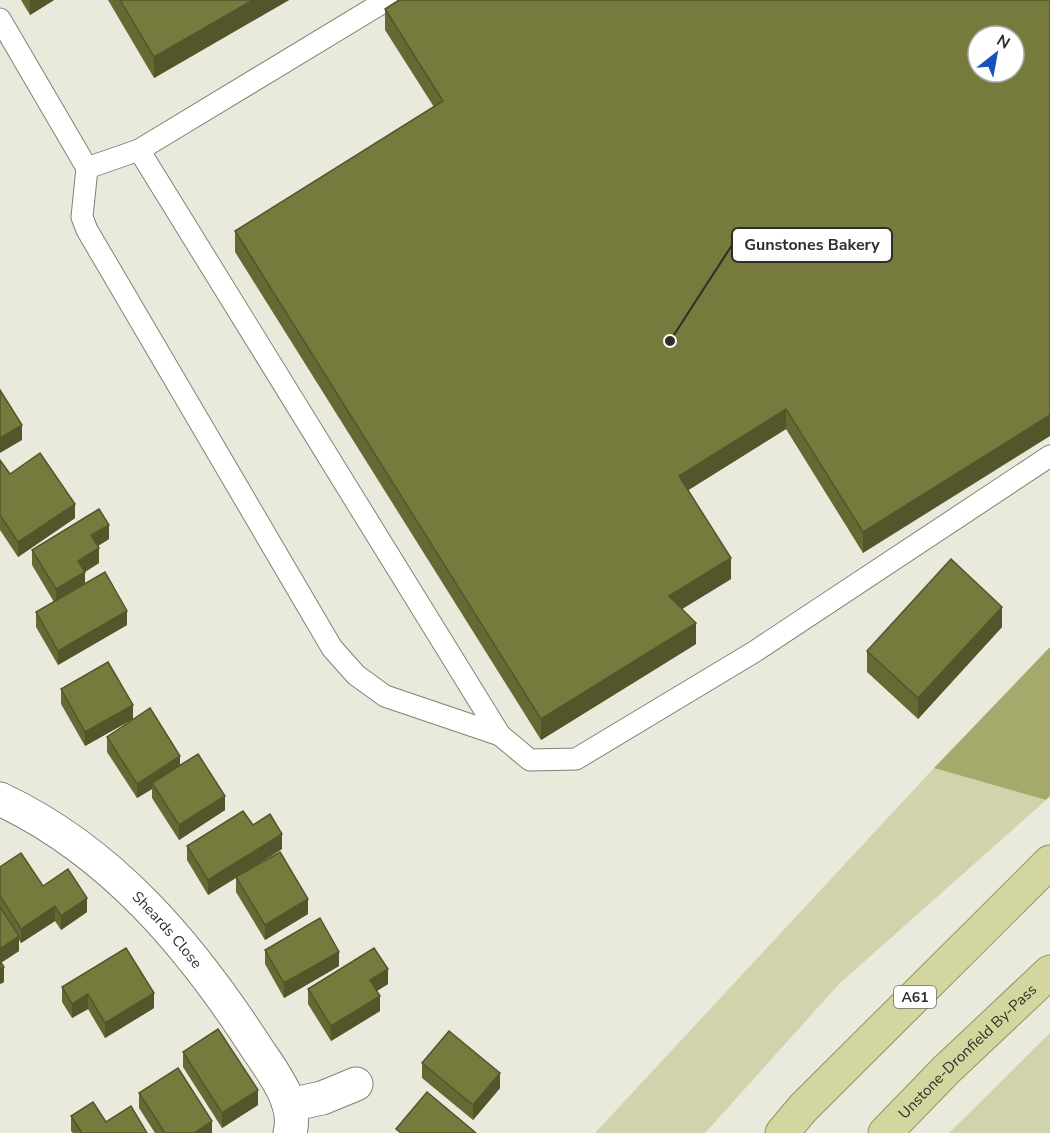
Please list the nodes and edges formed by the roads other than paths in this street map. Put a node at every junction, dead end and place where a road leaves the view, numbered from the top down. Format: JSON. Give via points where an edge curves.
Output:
{"nodes":[{"id":1,"x":387,"y":0,"type":"edge"},
{"id":2,"x":0,"y":19,"type":"edge"},
{"id":3,"x":138,"y":150,"type":"junction"},
{"id":4,"x":87,"y":168,"type":"junction"},
{"id":5,"x":1050,"y":456,"type":"edge"},
{"id":6,"x":500,"y":735,"type":"junction"},
{"id":7,"x":0,"y":799,"type":"edge"},
{"id":8,"x":1050,"y":862,"type":"edge"},
{"id":9,"x":1050,"y":972,"type":"edge"},
{"id":10,"x":357,"y":1084,"type":"dead end"},
{"id":11,"x":290,"y":1119,"type":"edge"},
{"id":12,"x":782,"y":1133,"type":"edge"},
{"id":13,"x":885,"y":1133,"type":"edge"}],
"edges":[{"from":1,"to":3,"type":"lane"},
{"from":2,"to":4,"type":"lane"},
{"from":3,"to":4,"type":"lane"},
{"from":3,"to":6,"type":"lane"},
{"from":4,"to":6,"type":"lane","via":[[82,217],[87,230],[332,648],[356,675],[385,696]]},
{"from":5,"to":6,"type":"lane","via":[[754,652],[576,759],[530,760]]},
{"from":7,"to":11,"type":"street","name":"Sheards Close","via":[[27,812],[88,853],[138,896],[178,938],[276,1077]]},
{"from":8,"to":12,"type":"highway","number":"A61"},
{"from":9,"to":13,"type":"highway","name":"Unstone-Dronfield By-Pass"},
{"from":10,"to":11,"type":"street","name":"Sheards Close","via":[[322,1098]]}]}
